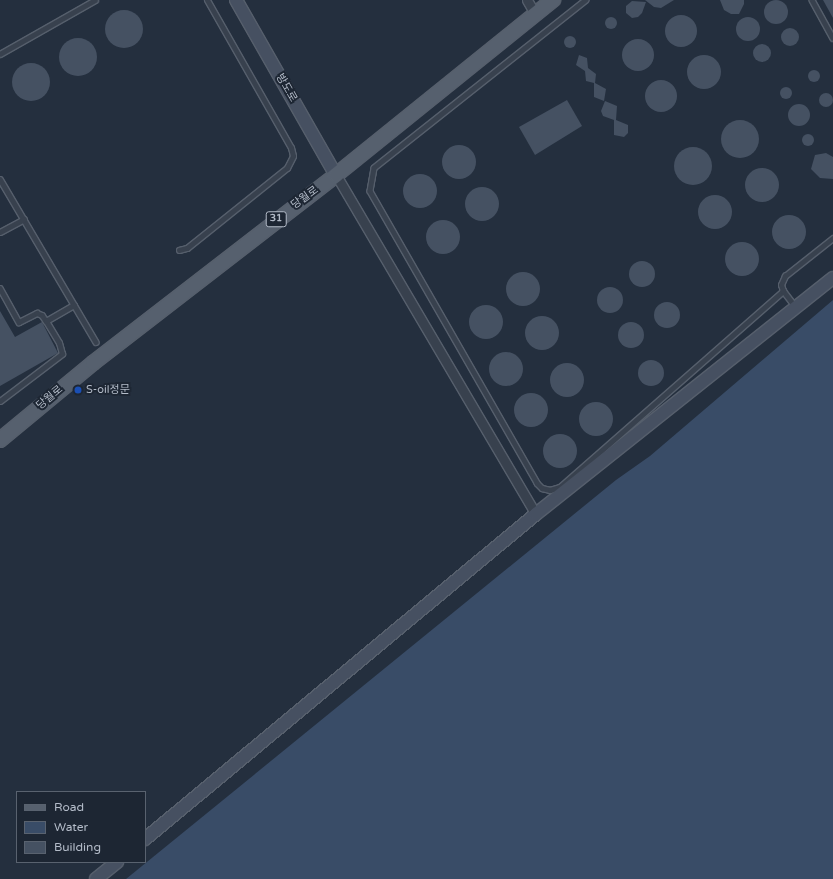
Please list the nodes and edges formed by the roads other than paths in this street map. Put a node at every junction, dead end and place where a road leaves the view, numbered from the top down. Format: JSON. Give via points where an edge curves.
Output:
{"nodes":[{"id":1,"x":95,"y":0,"type":"edge"},
{"id":2,"x":207,"y":0,"type":"edge"},
{"id":3,"x":236,"y":0,"type":"edge"},
{"id":4,"x":527,"y":0,"type":"edge"},
{"id":5,"x":553,"y":0,"type":"edge"},
{"id":6,"x":586,"y":0,"type":"edge"},
{"id":7,"x":812,"y":0,"type":"edge"},
{"id":8,"x":535,"y":14,"type":"junction"},
{"id":9,"x":833,"y":38,"type":"edge"},
{"id":10,"x":0,"y":54,"type":"edge"},
{"id":11,"x":336,"y":175,"type":"junction"},
{"id":12,"x":0,"y":179,"type":"edge"},
{"id":13,"x":24,"y":219,"type":"junction"},
{"id":14,"x":0,"y":232,"type":"edge"},
{"id":15,"x":833,"y":238,"type":"edge"},
{"id":16,"x":179,"y":250,"type":"dead end"},
{"id":17,"x":833,"y":278,"type":"edge"},
{"id":18,"x":0,"y":288,"type":"edge"},
{"id":19,"x":783,"y":291,"type":"junction"},
{"id":20,"x":6,"y":298,"type":"junction"},
{"id":21,"x":0,"y":301,"type":"edge"},
{"id":22,"x":74,"y":305,"type":"junction"},
{"id":23,"x":796,"y":308,"type":"junction"},
{"id":24,"x":46,"y":321,"type":"junction"},
{"id":25,"x":96,"y":342,"type":"dead end"},
{"id":26,"x":0,"y":401,"type":"edge"},
{"id":27,"x":0,"y":440,"type":"edge"},
{"id":28,"x":536,"y":514,"type":"junction"},
{"id":29,"x":146,"y":838,"type":"edge"},
{"id":30,"x":116,"y":863,"type":"edge"},
{"id":31,"x":96,"y":879,"type":"edge"}],
"edges":[{"from":1,"to":10,"type":"lane"},
{"from":2,"to":16,"type":"lane","via":[[291,148],[293,156],[287,168],[187,248]]},
{"from":3,"to":11,"type":"main road","name":"방도로"},
{"from":4,"to":8,"type":"street"},
{"from":5,"to":8,"type":"main road","name":"당월로","number":"31"},
{"from":6,"to":19,"type":"lane","via":[[374,168],[370,191],[536,483],[550,490],[560,487]]},
{"from":7,"to":9,"type":"lane"},
{"from":8,"to":11,"type":"main road","name":"당월로","number":"31"},
{"from":11,"to":27,"type":"main road","name":"당월로","number":"31","via":[[118,344]]},
{"from":11,"to":28,"type":"street"},
{"from":12,"to":13,"type":"lane"},
{"from":13,"to":14,"type":"lane"},
{"from":13,"to":22,"type":"lane"},
{"from":15,"to":19,"type":"lane","via":[[785,276]]},
{"from":17,"to":23,"type":"main road"},
{"from":18,"to":20,"type":"lane"},
{"from":19,"to":23,"type":"lane"},
{"from":20,"to":21,"type":"lane"},
{"from":20,"to":24,"type":"lane","via":[[19,322],[37,313]]},
{"from":22,"to":24,"type":"lane"},
{"from":22,"to":25,"type":"lane"},
{"from":23,"to":28,"type":"main road"},
{"from":24,"to":26,"type":"lane","via":[[59,343],[62,354]]},
{"from":28,"to":29,"type":"main road"},
{"from":30,"to":31,"type":"main road"}]}
